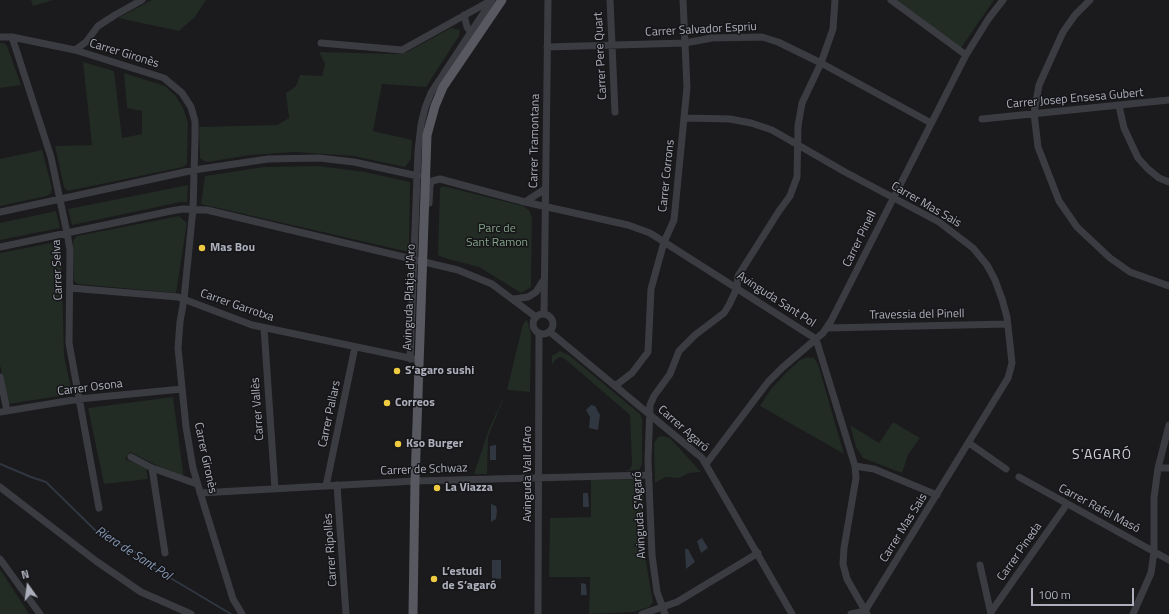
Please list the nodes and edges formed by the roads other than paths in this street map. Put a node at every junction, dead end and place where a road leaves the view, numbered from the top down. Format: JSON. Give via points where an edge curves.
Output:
{"nodes":[{"id":1,"x":142,"y":0,"type":"edge"},
{"id":2,"x":498,"y":0,"type":"edge"},
{"id":3,"x":546,"y":0,"type":"edge"},
{"id":4,"x":610,"y":0,"type":"edge"},
{"id":5,"x":683,"y":0,"type":"edge"},
{"id":6,"x":835,"y":0,"type":"edge"},
{"id":7,"x":891,"y":0,"type":"edge"},
{"id":8,"x":1003,"y":0,"type":"edge"},
{"id":9,"x":1090,"y":0,"type":"edge"},
{"id":10,"x":464,"y":15,"type":"junction"},
{"id":11,"x":471,"y":32,"type":"junction"},
{"id":12,"x":0,"y":37,"type":"edge"},
{"id":13,"x":12,"y":37,"type":"junction"},
{"id":14,"x":321,"y":43,"type":"dead end"},
{"id":15,"x":685,"y":43,"type":"junction"},
{"id":16,"x":613,"y":45,"type":"junction"},
{"id":17,"x":547,"y":47,"type":"junction"},
{"id":18,"x":75,"y":50,"type":"junction"},
{"id":19,"x":966,"y":55,"type":"junction"},
{"id":20,"x":821,"y":63,"type":"junction"},
{"id":21,"x":1169,"y":100,"type":"edge"},
{"id":22,"x":1119,"y":106,"type":"junction"},
{"id":23,"x":615,"y":112,"type":"dead end"},
{"id":24,"x":1034,"y":113,"type":"junction"},
{"id":25,"x":685,"y":118,"type":"junction"},
{"id":26,"x":982,"y":119,"type":"dead end"},
{"id":27,"x":931,"y":123,"type":"junction"},
{"id":28,"x":798,"y":145,"type":"junction"},
{"id":29,"x":194,"y":170,"type":"junction"},
{"id":30,"x":418,"y":176,"type":"junction"},
{"id":31,"x":1169,"y":182,"type":"edge"},
{"id":32,"x":545,"y":189,"type":"junction"},
{"id":33,"x":893,"y":198,"type":"junction"},
{"id":34,"x":61,"y":199,"type":"junction"},
{"id":35,"x":525,"y":202,"type":"junction"},
{"id":36,"x":545,"y":206,"type":"junction"},
{"id":37,"x":193,"y":209,"type":"junction"},
{"id":38,"x":0,"y":212,"type":"edge"},
{"id":39,"x":423,"y":228,"type":"junction"},
{"id":40,"x":68,"y":232,"type":"junction"},
{"id":41,"x":664,"y":242,"type":"junction"},
{"id":42,"x":0,"y":247,"type":"edge"},
{"id":43,"x":418,"y":260,"type":"junction"},
{"id":44,"x":543,"y":282,"type":"junction"},
{"id":45,"x":1169,"y":286,"type":"edge"},
{"id":46,"x":70,"y":288,"type":"junction"},
{"id":47,"x":737,"y":288,"type":"junction"},
{"id":48,"x":514,"y":299,"type":"junction"},
{"id":49,"x":184,"y":300,"type":"junction"},
{"id":50,"x":544,"y":314,"type":"junction"},
{"id":51,"x":536,"y":317,"type":"junction"},
{"id":52,"x":1008,"y":324,"type":"junction"},
{"id":53,"x":264,"y":328,"type":"junction"},
{"id":54,"x":827,"y":328,"type":"junction"},
{"id":55,"x":550,"y":332,"type":"junction"},
{"id":56,"x":539,"y":334,"type":"junction"},
{"id":57,"x":816,"y":339,"type":"junction"},
{"id":58,"x":355,"y":347,"type":"junction"},
{"id":59,"x":410,"y":359,"type":"junction"},
{"id":60,"x":420,"y":360,"type":"junction"},
{"id":61,"x":0,"y":377,"type":"edge"},
{"id":62,"x":615,"y":386,"type":"junction"},
{"id":63,"x":182,"y":389,"type":"junction"},
{"id":64,"x":79,"y":399,"type":"junction"},
{"id":65,"x":3,"y":412,"type":"edge"},
{"id":66,"x":649,"y":414,"type":"junction"},
{"id":67,"x":1169,"y":425,"type":"edge"},
{"id":68,"x":969,"y":443,"type":"junction"},
{"id":69,"x":131,"y":457,"type":"dead end"},
{"id":70,"x":706,"y":464,"type":"junction"},
{"id":71,"x":855,"y":466,"type":"junction"},
{"id":72,"x":152,"y":468,"type":"junction"},
{"id":73,"x":1158,"y":468,"type":"junction"},
{"id":74,"x":1169,"y":468,"type":"edge"},
{"id":75,"x":1006,"y":469,"type":"dead end"},
{"id":76,"x":649,"y":475,"type":"junction"},
{"id":77,"x":1020,"y":477,"type":"dead end"},
{"id":78,"x":540,"y":478,"type":"junction"},
{"id":79,"x":415,"y":481,"type":"junction"},
{"id":80,"x":198,"y":484,"type":"junction"},
{"id":81,"x":338,"y":485,"type":"junction"},
{"id":82,"x":326,"y":486,"type":"junction"},
{"id":83,"x":0,"y":488,"type":"edge"},
{"id":84,"x":275,"y":489,"type":"junction"},
{"id":85,"x":200,"y":493,"type":"junction"},
{"id":86,"x":937,"y":495,"type":"junction"},
{"id":87,"x":1067,"y":504,"type":"junction"},
{"id":88,"x":99,"y":508,"type":"dead end"},
{"id":89,"x":1154,"y":552,"type":"junction"},
{"id":90,"x":165,"y":553,"type":"dead end"},
{"id":91,"x":758,"y":553,"type":"junction"},
{"id":92,"x":0,"y":559,"type":"edge"},
{"id":93,"x":1169,"y":560,"type":"edge"},
{"id":94,"x":980,"y":565,"type":"dead end"},
{"id":95,"x":664,"y":611,"type":"edge"},
{"id":96,"x":865,"y":613,"type":"edge"},
{"id":97,"x":991,"y":613,"type":"edge"},
{"id":98,"x":40,"y":614,"type":"edge"},
{"id":99,"x":191,"y":614,"type":"edge"},
{"id":100,"x":242,"y":614,"type":"edge"},
{"id":101,"x":346,"y":614,"type":"edge"},
{"id":102,"x":413,"y":614,"type":"edge"},
{"id":103,"x":538,"y":614,"type":"edge"},
{"id":104,"x":642,"y":614,"type":"edge"},
{"id":105,"x":792,"y":614,"type":"edge"},
{"id":106,"x":851,"y":614,"type":"edge"},
{"id":107,"x":1134,"y":614,"type":"edge"}],
"edges":[{"from":1,"to":18,"type":"street","via":[[98,26],[86,42]]},
{"from":2,"to":10,"type":"street"},
{"from":2,"to":11,"type":"street"},
{"from":2,"to":39,"type":"main road","name":"Avinguda Platja d'Aro","via":[[443,87],[435,106],[427,135]]},
{"from":3,"to":17,"type":"street","name":"Carrer Tramontana"},
{"from":4,"to":16,"type":"street","name":"Carrer Pere Quart"},
{"from":5,"to":15,"type":"street","name":"Carrer Corrons"},
{"from":6,"to":20,"type":"street","name":"Avinguda S'Agaró","via":[[833,29]]},
{"from":7,"to":19,"type":"street"},
{"from":8,"to":19,"type":"street","name":"Carrer Pinell"},
{"from":9,"to":24,"type":"street","via":[[1075,15],[1051,55],[1039,85]]},
{"from":10,"to":11,"type":"street"},
{"from":10,"to":14,"type":"street","via":[[402,50]]},
{"from":11,"to":30,"type":"street","via":[[425,108],[418,151]]},
{"from":12,"to":13,"type":"street","name":"Carrer Gironès"},
{"from":13,"to":18,"type":"street","name":"Carrer Gironès"},
{"from":13,"to":34,"type":"street","name":"Carrer Selva","via":[[51,157]]},
{"from":15,"to":16,"type":"street","name":"Carrer Salvador Espriu"},
{"from":15,"to":20,"type":"street","name":"Carrer Salvador Espriu","via":[[712,38],[762,37]]},
{"from":15,"to":25,"type":"street","name":"Carrer Corrons"},
{"from":16,"to":17,"type":"street","name":"Carrer Salvador Espriu"},
{"from":16,"to":23,"type":"street","name":"Carrer Pere Quart"},
{"from":17,"to":32,"type":"street","name":"Carrer Tramontana"},
{"from":18,"to":29,"type":"street","name":"Carrer Gironès","via":[[164,78],[182,93],[191,106],[194,122]]},
{"from":19,"to":27,"type":"street","name":"Carrer Pinell"},
{"from":20,"to":27,"type":"street","name":"Carrer Salvador Espriu"},
{"from":20,"to":28,"type":"street","name":"Avinguda S'Agaró","via":[[802,103]]},
{"from":21,"to":22,"type":"street","name":"Carrer Josep Ensesa Gubert"},
{"from":22,"to":24,"type":"street","name":"Carrer Josep Ensesa Gubert"},
{"from":22,"to":31,"type":"street","via":[[1124,128],[1138,158],[1159,178]]},
{"from":24,"to":26,"type":"street","name":"Carrer Josep Ensesa Gubert"},
{"from":24,"to":45,"type":"street","via":[[1038,147],[1050,180],[1059,201],[1077,228],[1110,258],[1130,272]]},
{"from":25,"to":28,"type":"street","name":"Carrer Mas Sais","via":[[730,119],[751,123],[772,130]]},
{"from":25,"to":41,"type":"street","name":"Carrer Corrons","via":[[674,220]]},
{"from":27,"to":33,"type":"street","name":"Carrer Pinell"},
{"from":28,"to":33,"type":"street","name":"Carrer Mas Sais"},
{"from":28,"to":47,"type":"street","name":"Avinguda S'Agaró","via":[[797,177],[790,196],[738,276]]},
{"from":29,"to":30,"type":"street","via":[[268,159],[319,158],[354,162]]},
{"from":29,"to":34,"type":"street"},
{"from":29,"to":37,"type":"street","name":"Carrer Gironès"},
{"from":30,"to":43,"type":"street"},
{"from":32,"to":35,"type":"street"},
{"from":32,"to":36,"type":"street","name":"Carrer Tramontana"},
{"from":33,"to":52,"type":"street","name":"Carrer Mas Sais","via":[[939,222],[973,248],[995,280]]},
{"from":33,"to":54,"type":"street","name":"Carrer Pinell"},
{"from":34,"to":38,"type":"street"},
{"from":34,"to":40,"type":"street","name":"Carrer Selva"},
{"from":35,"to":36,"type":"street","name":"Avinguda Sant Pol"},
{"from":35,"to":39,"type":"street","name":"Avinguda Sant Pol","via":[[436,179],[430,186],[428,219]]},
{"from":36,"to":41,"type":"street","name":"Avinguda Sant Pol","via":[[628,225],[650,233]]},
{"from":36,"to":44,"type":"street","name":"Carrer Tramontana"},
{"from":37,"to":40,"type":"street","via":[[171,211]]},
{"from":37,"to":43,"type":"street","via":[[218,212]]},
{"from":37,"to":49,"type":"street","name":"Carrer Gironès"},
{"from":39,"to":43,"type":"main road","name":"Avinguda Platja d'Aro"},
{"from":40,"to":42,"type":"street"},
{"from":40,"to":46,"type":"street","name":"Carrer Selva"},
{"from":41,"to":47,"type":"street","name":"Avinguda Sant Pol"},
{"from":41,"to":62,"type":"street","name":"Carrer Corrons","via":[[651,289],[648,352],[632,373]]},
{"from":43,"to":48,"type":"street","via":[[479,277]]},
{"from":43,"to":59,"type":"street"},
{"from":43,"to":60,"type":"main road","name":"Avinguda Platja d'Aro"},
{"from":44,"to":48,"type":"street","via":[[536,292],[528,297]]},
{"from":44,"to":50,"type":"street","name":"Carrer Tramontana"},
{"from":46,"to":49,"type":"street","name":"Carrer Garrotxa","via":[[178,297]]},
{"from":46,"to":64,"type":"street","name":"Carrer Selva","via":[[70,343]]},
{"from":47,"to":57,"type":"street","name":"Avinguda Sant Pol"},
{"from":47,"to":66,"type":"street","name":"Avinguda S'Agaró","via":[[724,313],[679,351],[670,374],[654,396]]},
{"from":48,"to":51,"type":"street"},
{"from":49,"to":53,"type":"street","name":"Carrer Garrotxa"},
{"from":49,"to":63,"type":"street","name":"Carrer Gironès","via":[[178,348]]},
{"from":50,"to":51,"type":"street"},
{"from":50,"to":55,"type":"street","via":[[553,321]]},
{"from":51,"to":56,"type":"street","via":[[533,326]]},
{"from":52,"to":54,"type":"street","name":"Travessia del Pinell"},
{"from":52,"to":68,"type":"street","name":"Carrer Mas Sais","via":[[1011,371]]},
{"from":53,"to":58,"type":"street","name":"Carrer Garrotxa"},
{"from":53,"to":84,"type":"street","name":"Carrer Vallès"},
{"from":54,"to":57,"type":"street","name":"Carrer Pinell"},
{"from":55,"to":56,"type":"street"},
{"from":55,"to":62,"type":"street","name":"Carrer Agaró"},
{"from":56,"to":78,"type":"street","name":"Avinguda Vall d'Aro"},
{"from":57,"to":70,"type":"street","name":"Carrer Pinell","via":[[768,382]]},
{"from":57,"to":71,"type":"street","name":"Avinguda Sant Pol"},
{"from":58,"to":59,"type":"street","name":"Carrer Garrotxa"},
{"from":58,"to":82,"type":"street","name":"Carrer Pallars"},
{"from":59,"to":60,"type":"street","name":"Carrer Garrotxa"},
{"from":60,"to":79,"type":"main road","name":"Avinguda Platja d'Aro"},
{"from":61,"to":65,"type":"street"},
{"from":62,"to":66,"type":"street","name":"Carrer Agaró"},
{"from":63,"to":64,"type":"street","name":"Carrer Osona"},
{"from":63,"to":80,"type":"street","name":"Carrer Gironès","via":[[186,427]]},
{"from":64,"to":65,"type":"street","name":"Carrer Osona"},
{"from":64,"to":88,"type":"street","name":"Carrer Selva"},
{"from":66,"to":70,"type":"street","name":"Carrer Agaró"},
{"from":66,"to":76,"type":"street","name":"Avinguda S'Agaró"},
{"from":67,"to":73,"type":"street"},
{"from":68,"to":75,"type":"street"},
{"from":68,"to":86,"type":"street","name":"Carrer Mas Sais"},
{"from":69,"to":72,"type":"street"},
{"from":70,"to":91,"type":"street","name":"Carrer Agaró"},
{"from":71,"to":86,"type":"street","via":[[874,469]]},
{"from":71,"to":96,"type":"street","name":"Avinguda Sant Pol","via":[[856,478],[843,564],[847,579]]},
{"from":72,"to":80,"type":"street"},
{"from":72,"to":90,"type":"street"},
{"from":73,"to":74,"type":"street"},
{"from":73,"to":89,"type":"street","via":[[1154,498]]},
{"from":76,"to":78,"type":"street","name":"Carrer de Schwaz"},
{"from":76,"to":95,"type":"street","name":"Avinguda S'Agaró","via":[[652,555],[657,592]]},
{"from":77,"to":87,"type":"street","name":"Carrer Rafel Masó"},
{"from":78,"to":79,"type":"street","name":"Carrer de Schwaz"},
{"from":78,"to":103,"type":"street","name":"Avinguda Vall d'Aro"},
{"from":79,"to":81,"type":"street","name":"Carrer de Schwaz"},
{"from":79,"to":102,"type":"main road","name":"Avinguda Platja d'Aro"},
{"from":80,"to":85,"type":"street","name":"Carrer Gironès"},
{"from":81,"to":82,"type":"street","name":"Carrer de Schwaz"},
{"from":81,"to":101,"type":"street","name":"Carrer Ripollès"},
{"from":82,"to":84,"type":"street","name":"Carrer de Schwaz"},
{"from":83,"to":99,"type":"street","via":[[140,592]]},
{"from":84,"to":85,"type":"street","name":"Carrer de Schwaz"},
{"from":85,"to":100,"type":"street","name":"Carrer Gironès","via":[[233,600]]},
{"from":86,"to":96,"type":"street","name":"Carrer Mas Sais"},
{"from":87,"to":89,"type":"street","name":"Carrer Rafel Masó"},
{"from":87,"to":97,"type":"street","name":"Carrer Pineda"},
{"from":89,"to":93,"type":"street","name":"Carrer Rafel Masó"},
{"from":89,"to":107,"type":"street","via":[[1151,573]]},
{"from":91,"to":95,"type":"street"},
{"from":91,"to":105,"type":"street","name":"Carrer Agaró"},
{"from":92,"to":98,"type":"street"},
{"from":94,"to":97,"type":"street","name":"Carrer Pineda"},
{"from":95,"to":104,"type":"street"},
{"from":96,"to":106,"type":"street"}]}
